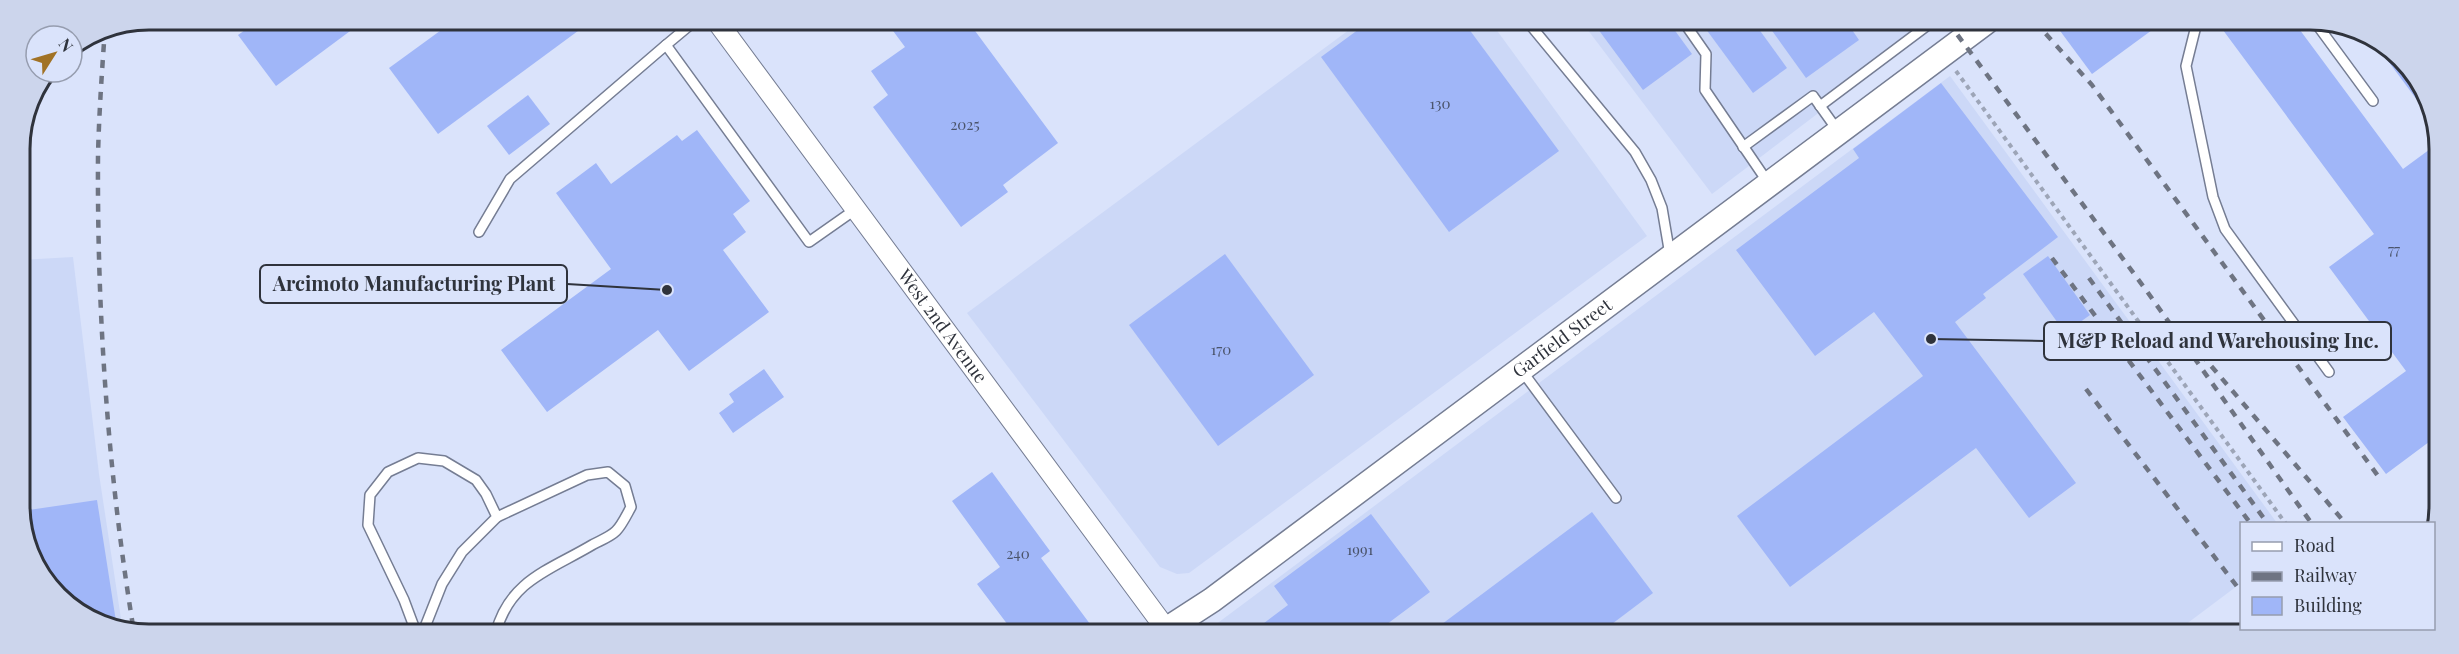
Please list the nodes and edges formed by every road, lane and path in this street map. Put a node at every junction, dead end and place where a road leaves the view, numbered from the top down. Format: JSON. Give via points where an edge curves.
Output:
{"nodes":[{"id":1,"x":684,"y":30,"type":"edge"},
{"id":2,"x":723,"y":30,"type":"edge"},
{"id":3,"x":1534,"y":30,"type":"edge"},
{"id":4,"x":1689,"y":30,"type":"edge"},
{"id":5,"x":1921,"y":30,"type":"edge"},
{"id":6,"x":1975,"y":30,"type":"edge"},
{"id":7,"x":2195,"y":30,"type":"edge"},
{"id":8,"x":2321,"y":30,"type":"edge"},
{"id":9,"x":666,"y":45,"type":"junction"},
{"id":10,"x":1952,"y":46,"type":"junction"},
{"id":11,"x":2373,"y":100,"type":"dead end"},
{"id":12,"x":1820,"y":106,"type":"junction"},
{"id":13,"x":1838,"y":131,"type":"junction"},
{"id":14,"x":1743,"y":147,"type":"junction"},
{"id":15,"x":1769,"y":184,"type":"junction"},
{"id":16,"x":856,"y":209,"type":"junction"},
{"id":17,"x":479,"y":232,"type":"dead end"},
{"id":18,"x":1670,"y":255,"type":"junction"},
{"id":19,"x":1521,"y":369,"type":"junction"},
{"id":20,"x":2329,"y":372,"type":"dead end"},
{"id":21,"x":1616,"y":498,"type":"dead end"},
{"id":22,"x":497,"y":517,"type":"junction"},
{"id":23,"x":2285,"y":522,"type":"edge"},
{"id":24,"x":413,"y":624,"type":"edge"},
{"id":25,"x":426,"y":624,"type":"edge"},
{"id":26,"x":498,"y":624,"type":"edge"},
{"id":27,"x":1159,"y":624,"type":"edge"},
{"id":28,"x":1177,"y":624,"type":"edge"}],
"edges":[{"from":1,"to":9,"type":"lane"},
{"from":2,"to":16,"type":"street","name":"West 2nd Avenue"},
{"from":3,"to":18,"type":"lane","via":[[1635,152],[1652,180],[1662,208]]},
{"from":4,"to":14,"type":"lane","via":[[1706,54],[1705,90]]},
{"from":5,"to":12,"type":"lane"},
{"from":6,"to":10,"type":"street","name":"Garfield Street"},
{"from":7,"to":20,"type":"lane","via":[[2187,66],[2218,216]]},
{"from":8,"to":11,"type":"lane"},
{"from":9,"to":16,"type":"lane","via":[[808,242]]},
{"from":9,"to":17,"type":"lane","via":[[510,179]]},
{"from":10,"to":13,"type":"street","name":"Garfield Street"},
{"from":10,"to":23,"type":"path"},
{"from":12,"to":13,"type":"lane"},
{"from":12,"to":14,"type":"lane","via":[[1813,96]]},
{"from":13,"to":15,"type":"street","name":"Garfield Street"},
{"from":14,"to":15,"type":"lane"},
{"from":15,"to":18,"type":"street","name":"Garfield Street"},
{"from":16,"to":27,"type":"street","name":"West 2nd Avenue"},
{"from":18,"to":19,"type":"street","name":"Garfield Street"},
{"from":19,"to":21,"type":"lane"},
{"from":19,"to":28,"type":"street","name":"Garfield Street"},
{"from":22,"to":24,"type":"lane","via":[[476,480],[444,461],[418,459],[388,472],[370,495],[368,525]]},
{"from":22,"to":25,"type":"lane","via":[[457,560],[441,584]]},
{"from":22,"to":26,"type":"lane","via":[[587,475],[608,472],[625,486],[631,507],[616,531],[544,570],[521,589],[501,613]]}]}
